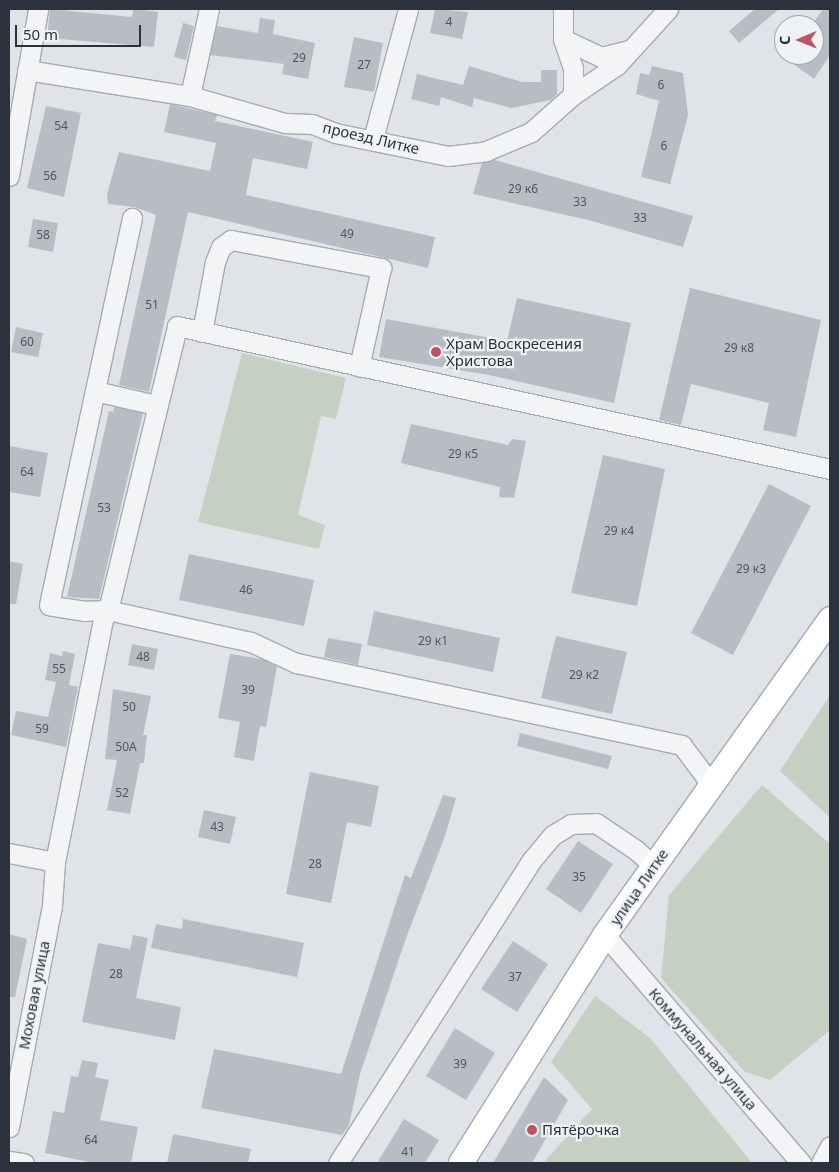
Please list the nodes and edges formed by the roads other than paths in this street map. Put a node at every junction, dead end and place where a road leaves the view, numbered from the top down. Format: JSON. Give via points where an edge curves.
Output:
{"nodes":[{"id":1,"x":38,"y":9,"type":"edge"},
{"id":2,"x":209,"y":9,"type":"edge"},
{"id":3,"x":408,"y":9,"type":"edge"},
{"id":4,"x":564,"y":9,"type":"edge"},
{"id":5,"x":668,"y":9,"type":"edge"},
{"id":6,"x":563,"y":39,"type":"junction"},
{"id":7,"x":629,"y":50,"type":"junction"},
{"id":8,"x":27,"y":70,"type":"junction"},
{"id":9,"x":573,"y":95,"type":"junction"},
{"id":10,"x":190,"y":96,"type":"junction"},
{"id":11,"x":373,"y":139,"type":"junction"},
{"id":12,"x":9,"y":176,"type":"edge"},
{"id":13,"x":132,"y":218,"type":"dead end"},
{"id":14,"x":202,"y":332,"type":"junction"},
{"id":15,"x":359,"y":367,"type":"junction"},
{"id":16,"x":95,"y":391,"type":"junction"},
{"id":17,"x":156,"y":405,"type":"junction"},
{"id":18,"x":830,"y":469,"type":"edge"},
{"id":19,"x":108,"y":610,"type":"junction"},
{"id":20,"x":830,"y":619,"type":"edge"},
{"id":21,"x":710,"y":788,"type":"junction"},
{"id":22,"x":9,"y":853,"type":"edge"},
{"id":23,"x":55,"y":862,"type":"junction"},
{"id":24,"x":654,"y":866,"type":"junction"},
{"id":25,"x":605,"y":936,"type":"junction"},
{"id":26,"x":9,"y":1127,"type":"edge"},
{"id":27,"x":830,"y":1146,"type":"edge"},
{"id":28,"x":9,"y":1161,"type":"edge"},
{"id":29,"x":24,"y":1163,"type":"edge"},
{"id":30,"x":338,"y":1163,"type":"edge"},
{"id":31,"x":461,"y":1163,"type":"edge"},
{"id":32,"x":801,"y":1163,"type":"edge"},
{"id":33,"x":821,"y":1163,"type":"edge"}],
"edges":[{"from":1,"to":8,"type":"street"},
{"from":2,"to":10,"type":"street"},
{"from":3,"to":11,"type":"street"},
{"from":4,"to":6,"type":"street"},
{"from":5,"to":7,"type":"street","name":"проезд Литке"},
{"from":6,"to":7,"type":"street","via":[[600,57]]},
{"from":6,"to":9,"type":"street","via":[[573,68]]},
{"from":7,"to":9,"type":"street","name":"проезд Литке","via":[[617,65]]},
{"from":8,"to":10,"type":"street","name":"проезд Литке"},
{"from":8,"to":12,"type":"street"},
{"from":9,"to":11,"type":"street","name":"проезд Литке","via":[[531,132],[486,151],[448,156]]},
{"from":10,"to":11,"type":"street","name":"проезд Литке","via":[[285,123],[312,124],[335,133]]},
{"from":13,"to":16,"type":"street"},
{"from":14,"to":15,"type":"street"},
{"from":14,"to":15,"type":"street","via":[[215,262],[221,247],[231,240],[381,268]]},
{"from":14,"to":17,"type":"street","name":"Моховая улица","via":[[176,326]]},
{"from":15,"to":18,"type":"street","via":[[658,429]]},
{"from":16,"to":17,"type":"street"},
{"from":16,"to":19,"type":"street","via":[[49,605],[85,611]]},
{"from":17,"to":19,"type":"street","name":"Моховая улица"},
{"from":19,"to":21,"type":"street","via":[[251,642],[296,664],[682,745],[706,776]]},
{"from":19,"to":23,"type":"street","name":"Моховая улица","via":[[103,619]]},
{"from":20,"to":21,"type":"main road","name":"улица Литке"},
{"from":21,"to":24,"type":"main road","name":"улица Литке"},
{"from":22,"to":23,"type":"street"},
{"from":23,"to":26,"type":"street","name":"Моховая улица","via":[[52,906]]},
{"from":24,"to":25,"type":"main road","name":"улица Литке"},
{"from":24,"to":30,"type":"street","via":[[596,823],[570,824],[553,835],[532,861]]},
{"from":25,"to":31,"type":"main road","name":"улица Литке"},
{"from":25,"to":32,"type":"street","name":"Коммунальная улица"},
{"from":27,"to":33,"type":"street"},
{"from":28,"to":29,"type":"street"}]}
